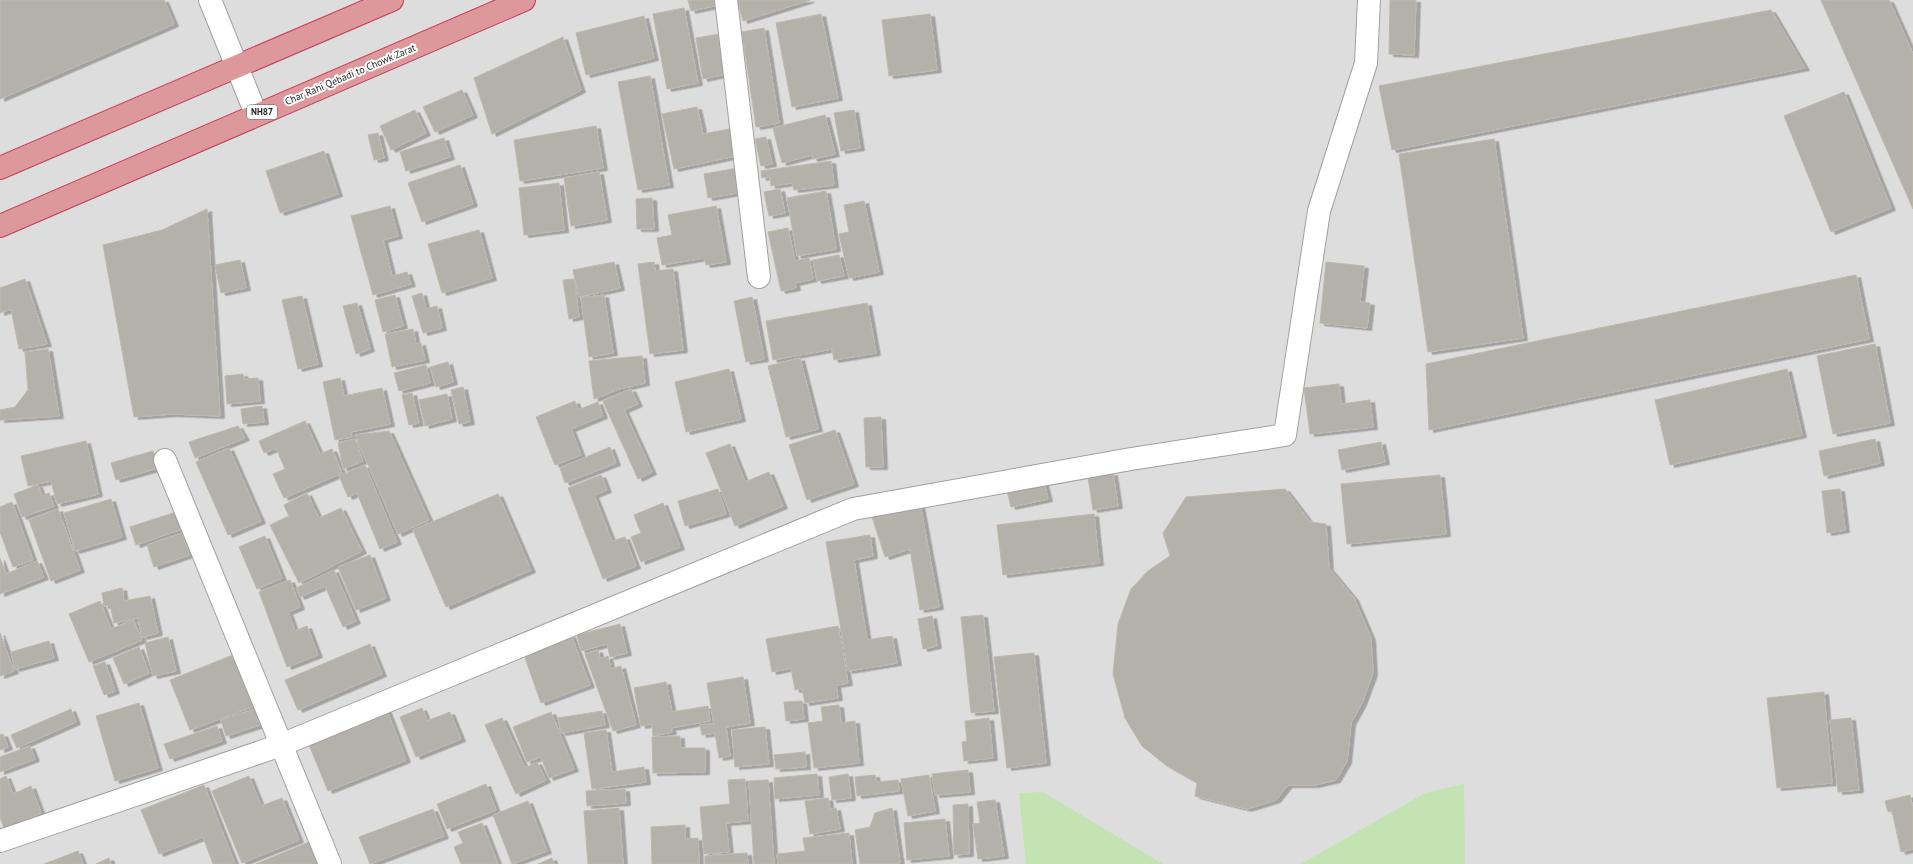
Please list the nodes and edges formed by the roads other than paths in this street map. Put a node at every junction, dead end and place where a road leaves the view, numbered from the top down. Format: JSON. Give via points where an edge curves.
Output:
{"nodes":[{"id":1,"x":210,"y":0,"type":"edge"},
{"id":2,"x":392,"y":0,"type":"edge"},
{"id":3,"x":524,"y":0,"type":"edge"},
{"id":4,"x":726,"y":0,"type":"edge"},
{"id":5,"x":1368,"y":0,"type":"edge"},
{"id":6,"x":237,"y":67,"type":"junction"},
{"id":7,"x":256,"y":114,"type":"junction"},
{"id":8,"x":0,"y":168,"type":"edge"},
{"id":9,"x":0,"y":226,"type":"edge"},
{"id":10,"x":759,"y":277,"type":"dead end"},
{"id":11,"x":165,"y":460,"type":"dead end"},
{"id":12,"x":282,"y":745,"type":"junction"},
{"id":13,"x":0,"y":841,"type":"edge"},
{"id":14,"x":330,"y":864,"type":"edge"}],
"edges":[{"from":1,"to":6,"type":"street"},
{"from":2,"to":6,"type":"highway"},
{"from":3,"to":7,"type":"highway","name":"Char Rahi Qebadi to Chowk Zarat","number":"NH87"},
{"from":4,"to":10,"type":"street"},
{"from":5,"to":12,"type":"street","via":[[1366,63],[1319,211],[1285,435],[1131,459],[853,509]]},
{"from":6,"to":7,"type":"street"},
{"from":6,"to":8,"type":"highway"},
{"from":7,"to":9,"type":"highway","name":"Char Rahi Qebadi to Chowk Zarat","number":"NH87"},
{"from":11,"to":12,"type":"street"},
{"from":12,"to":13,"type":"street"},
{"from":12,"to":14,"type":"street"}]}
